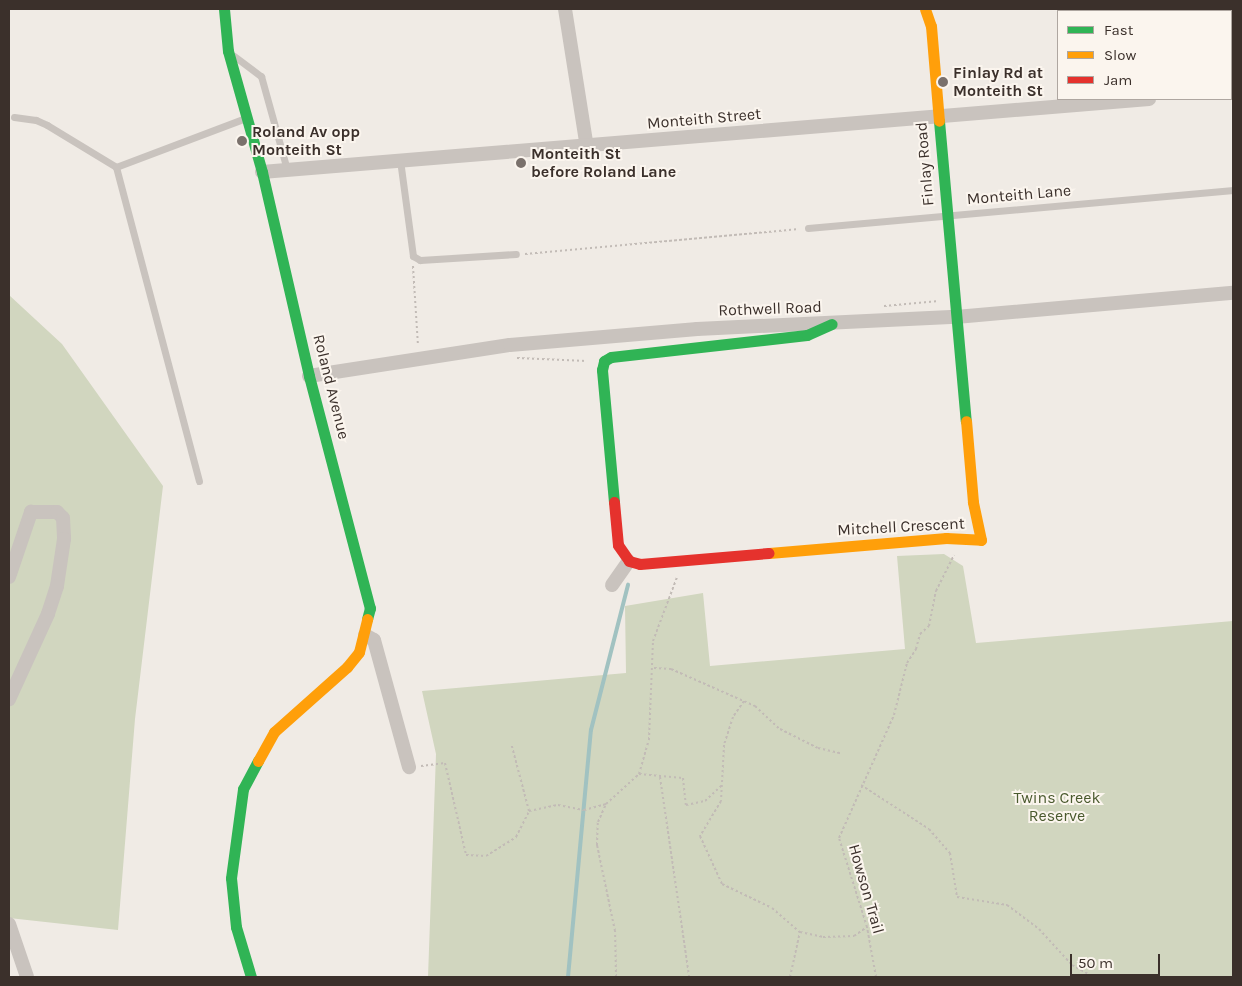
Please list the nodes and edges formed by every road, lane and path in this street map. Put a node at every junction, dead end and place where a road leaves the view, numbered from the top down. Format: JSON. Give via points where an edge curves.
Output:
{"nodes":[{"id":1,"x":224,"y":9,"type":"edge"},
{"id":2,"x":565,"y":9,"type":"edge"},
{"id":3,"x":925,"y":9,"type":"edge"},
{"id":4,"x":228,"y":51,"type":"junction"},
{"id":5,"x":1135,"y":100,"type":"edge"},
{"id":6,"x":937,"y":114,"type":"junction"},
{"id":7,"x":14,"y":117,"type":"dead end"},
{"id":8,"x":247,"y":118,"type":"junction"},
{"id":9,"x":587,"y":148,"type":"junction"},
{"id":10,"x":400,"y":160,"type":"junction"},
{"id":11,"x":116,"y":167,"type":"junction"},
{"id":12,"x":287,"y":170,"type":"junction"},
{"id":13,"x":262,"y":172,"type":"junction"},
{"id":14,"x":1233,"y":190,"type":"edge"},
{"id":15,"x":946,"y":216,"type":"junction"},
{"id":16,"x":808,"y":228,"type":"joint"},
{"id":17,"x":516,"y":254,"type":"joint"},
{"id":18,"x":413,"y":256,"type":"junction"},
{"id":19,"x":1233,"y":293,"type":"edge"},
{"id":20,"x":956,"y":317,"type":"junction"},
{"id":21,"x":832,"y":324,"type":"junction"},
{"id":22,"x":518,"y":359,"type":"dead end"},
{"id":23,"x":419,"y":360,"type":"junction"},
{"id":24,"x":604,"y":362,"type":"junction"},
{"id":25,"x":309,"y":376,"type":"junction"},
{"id":26,"x":199,"y":481,"type":"dead end"},
{"id":27,"x":965,"y":539,"type":"junction"},
{"id":28,"x":629,"y":561,"type":"junction"},
{"id":29,"x":683,"y":561,"type":"junction"},
{"id":30,"x":9,"y":577,"type":"edge"},
{"id":31,"x":612,"y":584,"type":"dead end"},
{"id":32,"x":365,"y":634,"type":"junction"},
{"id":33,"x":653,"y":668,"type":"junction"},
{"id":34,"x":9,"y":700,"type":"edge"},
{"id":35,"x":744,"y":701,"type":"junction"},
{"id":36,"x":511,"y":743,"type":"dead end"},
{"id":37,"x":840,"y":753,"type":"dead end"},
{"id":38,"x":409,"y":767,"type":"joint"},
{"id":39,"x":639,"y":774,"type":"junction"},
{"id":40,"x":660,"y":777,"type":"junction"},
{"id":41,"x":722,"y":785,"type":"junction"},
{"id":42,"x":861,"y":785,"type":"junction"},
{"id":43,"x":606,"y":804,"type":"junction"},
{"id":44,"x":529,"y":812,"type":"junction"},
{"id":45,"x":9,"y":924,"type":"edge"},
{"id":46,"x":867,"y":927,"type":"junction"},
{"id":47,"x":800,"y":932,"type":"junction"},
{"id":48,"x":27,"y":977,"type":"edge"},
{"id":49,"x":250,"y":977,"type":"edge"},
{"id":50,"x":616,"y":977,"type":"edge"},
{"id":51,"x":689,"y":977,"type":"edge"},
{"id":52,"x":790,"y":977,"type":"edge"},
{"id":53,"x":876,"y":977,"type":"edge"},
{"id":54,"x":1094,"y":977,"type":"edge"}],
"edges":[{"from":1,"to":4,"type":"street","name":"Roland Avenue"},
{"from":2,"to":9,"type":"street"},
{"from":3,"to":6,"type":"street","name":"Finlay Road","via":[[931,26]]},
{"from":4,"to":8,"type":"street","name":"Roland Avenue"},
{"from":4,"to":12,"type":"lane","via":[[261,76]]},
{"from":5,"to":6,"type":"street","name":"Monteith Street"},
{"from":6,"to":9,"type":"street","name":"Monteith Street"},
{"from":6,"to":15,"type":"street","name":"Finlay Road"},
{"from":7,"to":11,"type":"lane","via":[[47,125]]},
{"from":8,"to":11,"type":"lane"},
{"from":8,"to":13,"type":"street","name":"Roland Avenue"},
{"from":9,"to":10,"type":"street","name":"Monteith Street"},
{"from":10,"to":12,"type":"street","name":"Monteith Street"},
{"from":10,"to":18,"type":"lane"},
{"from":11,"to":26,"type":"lane"},
{"from":12,"to":13,"type":"street","name":"Monteith Street"},
{"from":13,"to":25,"type":"street","name":"Roland Avenue"},
{"from":14,"to":15,"type":"lane","name":"Monteith Lane"},
{"from":15,"to":16,"type":"lane","name":"Monteith Lane"},
{"from":15,"to":20,"type":"street","name":"Finlay Road"},
{"from":16,"to":17,"type":"path"},
{"from":17,"to":18,"type":"lane","via":[[420,260]]},
{"from":18,"to":23,"type":"path"},
{"from":19,"to":20,"type":"street","name":"Rothwell Road"},
{"from":20,"to":21,"type":"street","name":"Rothwell Road"},
{"from":20,"to":27,"type":"street","name":"Mitchell Crescent","via":[[973,502],[981,540]]},
{"from":21,"to":23,"type":"street","name":"Rothwell Road","via":[[697,329],[520,344]]},
{"from":21,"to":24,"type":"street","via":[[807,335],[611,357]]},
{"from":22,"to":24,"type":"path"},
{"from":23,"to":25,"type":"street","name":"Rothwell Road"},
{"from":24,"to":28,"type":"street","via":[[602,370],[618,545]]},
{"from":25,"to":32,"type":"street","name":"Roland Avenue","via":[[370,608]]},
{"from":27,"to":29,"type":"street","name":"Mitchell Crescent"},
{"from":27,"to":42,"type":"path","name":"Howson Trail","via":[[936,591],[929,626],[920,634],[907,663],[894,715]]},
{"from":28,"to":29,"type":"street","name":"Mitchell Crescent","via":[[640,564]]},
{"from":28,"to":31,"type":"street"},
{"from":29,"to":33,"type":"path","via":[[653,641]]},
{"from":30,"to":34,"type":"street","via":[[31,512],[57,512],[63,518],[64,539],[57,586],[48,614]]},
{"from":32,"to":38,"type":"street","via":[[374,640]]},
{"from":32,"to":49,"type":"street","name":"Roland Avenue","via":[[359,652],[346,667],[274,732],[243,789],[231,878],[236,927]]},
{"from":33,"to":35,"type":"path","via":[[671,669]]},
{"from":33,"to":39,"type":"path","via":[[649,740]]},
{"from":35,"to":37,"type":"path","via":[[755,706],[780,729],[818,748]]},
{"from":35,"to":41,"type":"path","via":[[733,717],[724,745]]},
{"from":36,"to":44,"type":"path"},
{"from":38,"to":44,"type":"path","via":[[445,763],[466,854],[486,856],[516,837]]},
{"from":39,"to":40,"type":"path"},
{"from":39,"to":43,"type":"path"},
{"from":40,"to":41,"type":"path","via":[[683,778],[686,805],[705,801]]},
{"from":40,"to":51,"type":"path"},
{"from":41,"to":47,"type":"path","via":[[721,801],[700,836],[722,884],[772,908]]},
{"from":42,"to":46,"type":"path","name":"Howson Trail","via":[[839,838]]},
{"from":42,"to":54,"type":"path","via":[[929,829],[950,853],[957,897],[1008,905],[1039,929],[1072,965]]},
{"from":43,"to":44,"type":"path","via":[[584,810],[558,804]]},
{"from":43,"to":50,"type":"path","via":[[598,822],[597,846],[615,931]]},
{"from":45,"to":48,"type":"street"},
{"from":46,"to":47,"type":"path","via":[[854,936],[823,937]]},
{"from":46,"to":53,"type":"path","name":"Howson Trail"},
{"from":47,"to":52,"type":"path"}]}
